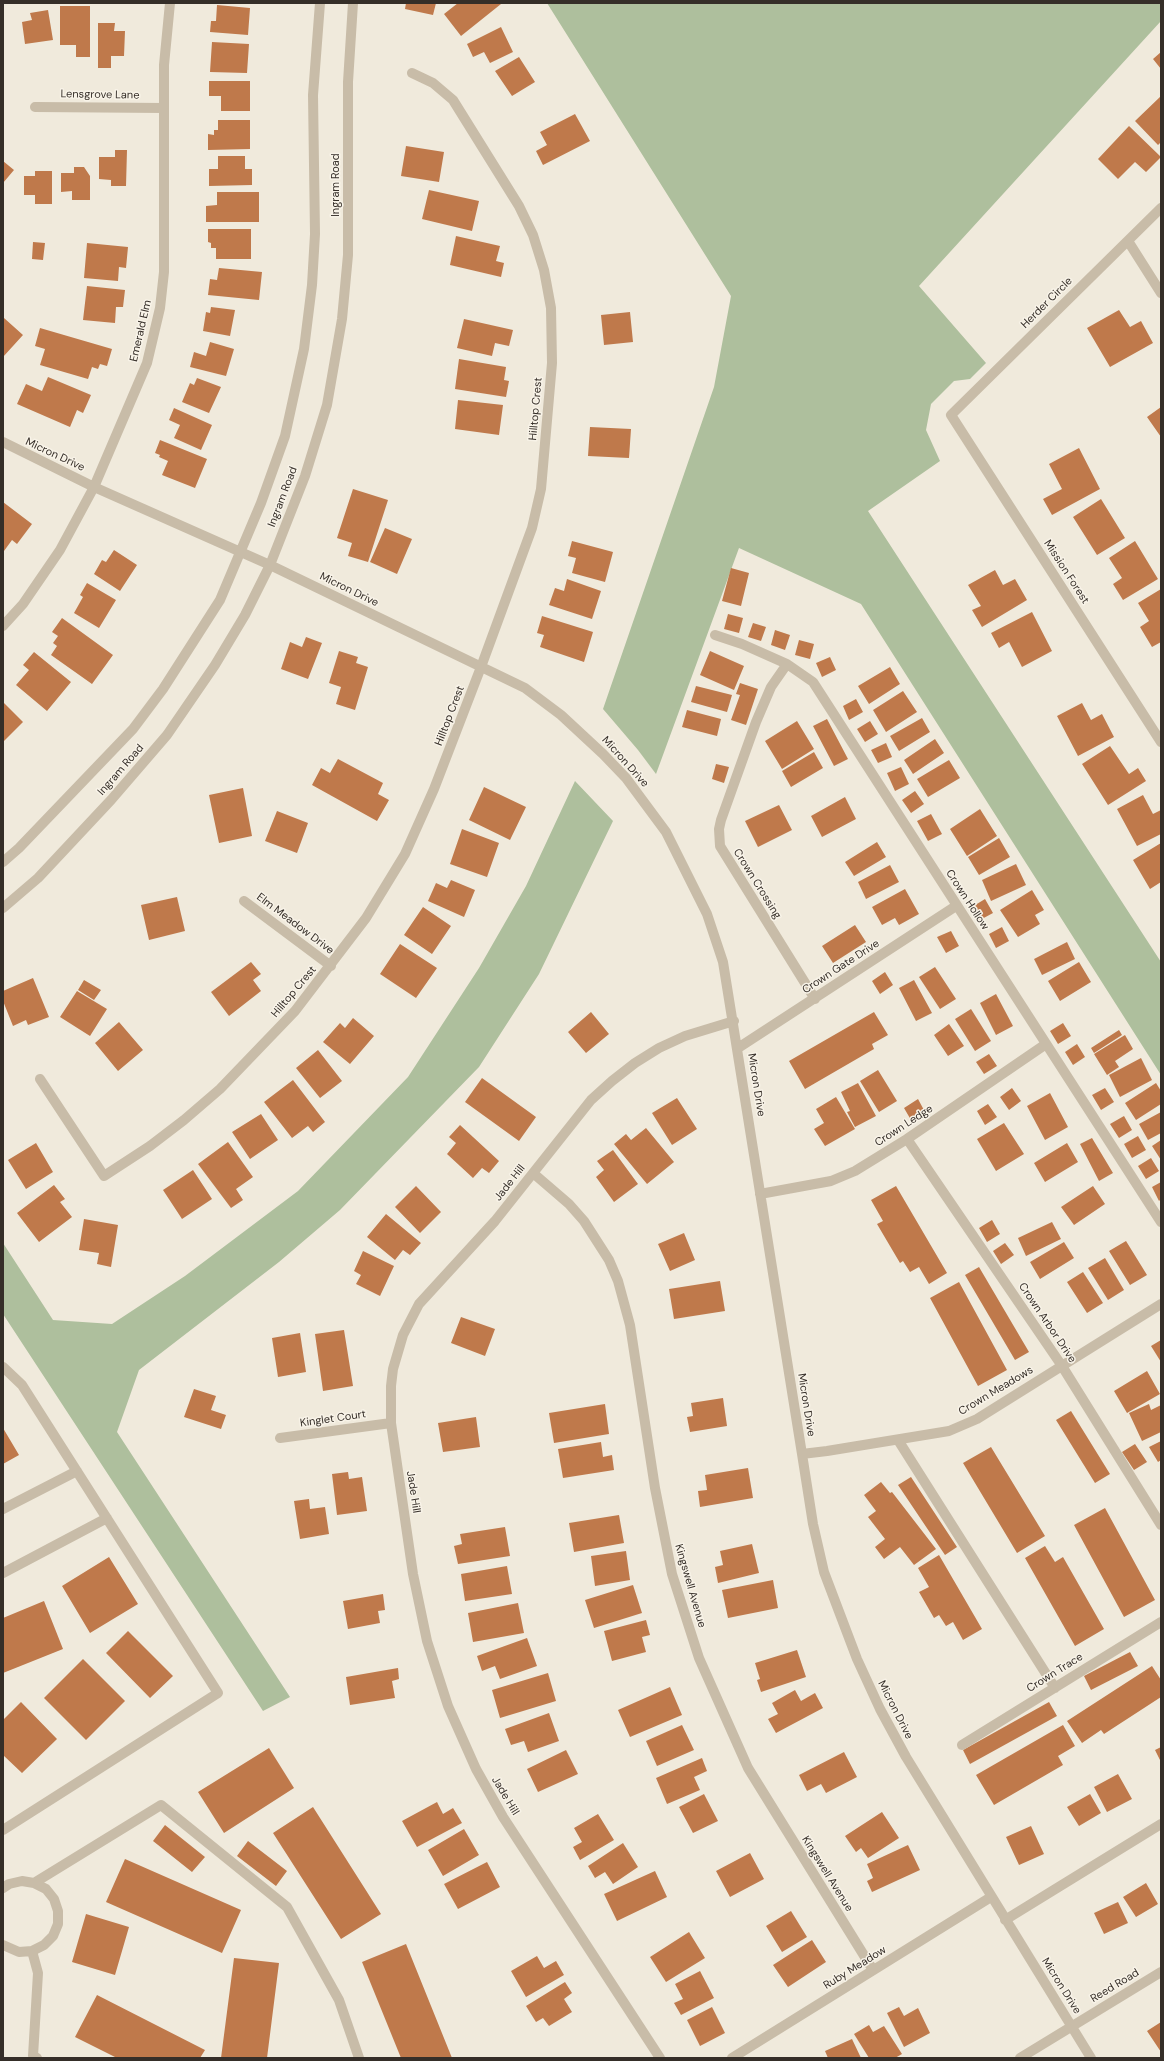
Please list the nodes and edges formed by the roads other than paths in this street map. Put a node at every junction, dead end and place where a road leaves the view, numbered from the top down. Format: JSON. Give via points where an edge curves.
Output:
{"nodes":[{"id":1,"x":170,"y":3,"type":"edge"},
{"id":2,"x":320,"y":3,"type":"edge"},
{"id":3,"x":353,"y":3,"type":"edge"},
{"id":4,"x":412,"y":73,"type":"dead end"},
{"id":5,"x":35,"y":107,"type":"dead end"},
{"id":6,"x":164,"y":108,"type":"junction"},
{"id":7,"x":1161,"y":208,"type":"edge"},
{"id":8,"x":1128,"y":241,"type":"junction"},
{"id":9,"x":1161,"y":293,"type":"edge"},
{"id":10,"x":951,"y":415,"type":"joint"},
{"id":11,"x":3,"y":442,"type":"edge"},
{"id":12,"x":94,"y":487,"type":"junction"},
{"id":13,"x":240,"y":552,"type":"junction"},
{"id":14,"x":270,"y":565,"type":"junction"},
{"id":15,"x":3,"y":626,"type":"edge"},
{"id":16,"x":715,"y":635,"type":"dead end"},
{"id":17,"x":787,"y":664,"type":"junction"},
{"id":18,"x":482,"y":667,"type":"junction"},
{"id":19,"x":1161,"y":742,"type":"edge"},
{"id":20,"x":3,"y":862,"type":"edge"},
{"id":21,"x":244,"y":901,"type":"dead end"},
{"id":22,"x":956,"y":906,"type":"junction"},
{"id":23,"x":3,"y":908,"type":"edge"},
{"id":24,"x":331,"y":966,"type":"junction"},
{"id":25,"x":815,"y":999,"type":"junction"},
{"id":26,"x":734,"y":1021,"type":"junction"},
{"id":27,"x":1046,"y":1044,"type":"junction"},
{"id":28,"x":738,"y":1048,"type":"junction"},
{"id":29,"x":40,"y":1079,"type":"dead end"},
{"id":30,"x":907,"y":1139,"type":"junction"},
{"id":31,"x":533,"y":1173,"type":"junction"},
{"id":32,"x":760,"y":1194,"type":"junction"},
{"id":33,"x":1161,"y":1222,"type":"edge"},
{"id":34,"x":1161,"y":1304,"type":"edge"},
{"id":35,"x":1062,"y":1366,"type":"junction"},
{"id":36,"x":4,"y":1371,"type":"edge"},
{"id":37,"x":391,"y":1423,"type":"junction"},
{"id":38,"x":280,"y":1438,"type":"dead end"},
{"id":39,"x":898,"y":1440,"type":"junction"},
{"id":40,"x":802,"y":1454,"type":"junction"},
{"id":41,"x":77,"y":1470,"type":"junction"},
{"id":42,"x":3,"y":1509,"type":"edge"},
{"id":43,"x":107,"y":1518,"type":"junction"},
{"id":44,"x":1161,"y":1525,"type":"edge"},
{"id":45,"x":3,"y":1573,"type":"edge"},
{"id":46,"x":1161,"y":1622,"type":"edge"},
{"id":47,"x":1055,"y":1688,"type":"junction"},
{"id":48,"x":962,"y":1745,"type":"dead end"},
{"id":49,"x":1161,"y":1824,"type":"edge"},
{"id":50,"x":3,"y":1830,"type":"edge"},
{"id":51,"x":34,"y":1883,"type":"junction"},
{"id":52,"x":3,"y":1888,"type":"edge"},
{"id":53,"x":991,"y":1897,"type":"junction"},
{"id":54,"x":1005,"y":1920,"type":"junction"},
{"id":55,"x":3,"y":1945,"type":"edge"},
{"id":56,"x":32,"y":1951,"type":"junction"},
{"id":57,"x":873,"y":1970,"type":"junction"},
{"id":58,"x":1161,"y":1972,"type":"edge"},
{"id":59,"x":1072,"y":2026,"type":"junction"},
{"id":60,"x":37,"y":2058,"type":"edge"},
{"id":61,"x":359,"y":2058,"type":"edge"},
{"id":62,"x":660,"y":2058,"type":"edge"},
{"id":63,"x":732,"y":2058,"type":"edge"},
{"id":64,"x":1020,"y":2058,"type":"edge"},
{"id":65,"x":1091,"y":2058,"type":"edge"}],
"edges":[{"from":1,"to":6,"type":"street","name":"Emerald Elm","via":[[164,65]]},
{"from":2,"to":13,"type":"street","name":"Ingram Road","via":[[313,95],[315,234],[304,349],[285,436],[261,504]]},
{"from":3,"to":14,"type":"street","name":"Ingram Road","via":[[348,82],[348,255],[342,319],[327,405],[305,476]]},
{"from":4,"to":18,"type":"street","name":"Hilltop Crest","via":[[433,83],[453,100],[519,206],[533,235],[544,270],[551,308],[552,363],[540,489],[532,528]]},
{"from":5,"to":6,"type":"street","name":"Lensgrove Lane"},
{"from":6,"to":12,"type":"street","name":"Emerald Elm","via":[[164,272],[160,308],[147,363]]},
{"from":7,"to":8,"type":"street","name":"Herder Circle"},
{"from":8,"to":9,"type":"street"},
{"from":8,"to":10,"type":"street","name":"Herder Circle"},
{"from":10,"to":19,"type":"street","name":"Mission Forest"},
{"from":11,"to":12,"type":"street","name":"Micron Drive"},
{"from":12,"to":13,"type":"street","name":"Micron Drive"},
{"from":12,"to":15,"type":"street","name":"Emerald Elm","via":[[60,550],[23,604]]},
{"from":13,"to":14,"type":"street","name":"Micron Drive"},
{"from":13,"to":20,"type":"street","name":"Ingram Road","via":[[220,600],[163,689],[133,729]]},
{"from":14,"to":18,"type":"street","name":"Micron Drive"},
{"from":14,"to":23,"type":"street","name":"Ingram Road","via":[[245,615],[215,665],[166,735],[111,800],[38,878]]},
{"from":16,"to":17,"type":"street","name":"Crown Hollow"},
{"from":17,"to":22,"type":"street","name":"Crown Hollow","via":[[813,682]]},
{"from":17,"to":25,"type":"street","name":"Crown Crossing","via":[[771,687],[756,722],[721,820],[720,846]]},
{"from":18,"to":24,"type":"street","name":"Hilltop Crest","via":[[434,790],[405,854],[366,918]]},
{"from":18,"to":26,"type":"street","name":"Micron Drive","via":[[524,688],[555,710],[626,778],[666,832],[707,914],[723,962]]},
{"from":21,"to":24,"type":"street","name":"Elm Meadow Drive"},
{"from":22,"to":25,"type":"street","name":"Crown Gate Drive"},
{"from":22,"to":27,"type":"street","name":"Crown Hollow"},
{"from":24,"to":29,"type":"street","name":"Hilltop Crest","via":[[295,1011],[220,1089],[184,1120],[104,1176]]},
{"from":25,"to":28,"type":"street","name":"Crown Gate Drive"},
{"from":26,"to":28,"type":"street","name":"Micron Drive"},
{"from":26,"to":31,"type":"street","name":"Jade Hill","via":[[685,1036],[635,1063],[591,1100]]},
{"from":27,"to":30,"type":"street","name":"Crown Ledge"},
{"from":27,"to":33,"type":"street","name":"Crown Hollow"},
{"from":28,"to":32,"type":"street","name":"Micron Drive"},
{"from":30,"to":32,"type":"street","name":"Crown Ledge","via":[[855,1171],[831,1181]]},
{"from":30,"to":35,"type":"street","name":"Crown Arbor Drive"},
{"from":31,"to":37,"type":"street","name":"Jade Hill","via":[[495,1222],[419,1304],[403,1335],[393,1369]]},
{"from":31,"to":57,"type":"street","name":"Kingswell Avenue","via":[[569,1204],[584,1221],[609,1260],[618,1281],[630,1325],[654,1488],[672,1574],[699,1658],[748,1768]]},
{"from":32,"to":40,"type":"street","name":"Micron Drive"},
{"from":34,"to":35,"type":"street","name":"Crown Meadows"},
{"from":35,"to":39,"type":"street","name":"Crown Meadows","via":[[977,1419],[949,1431]]},
{"from":35,"to":44,"type":"street","name":"Crown Arbor Drive"},
{"from":36,"to":41,"type":"street","via":[[22,1385]]},
{"from":37,"to":38,"type":"street","name":"Kinglet Court"},
{"from":37,"to":62,"type":"street","name":"Jade Hill","via":[[416,1589],[427,1641],[448,1706],[476,1769],[503,1817]]},
{"from":39,"to":40,"type":"street","name":"Crown Meadows"},
{"from":39,"to":47,"type":"street"},
{"from":40,"to":53,"type":"street","name":"Micron Drive","via":[[813,1524],[824,1572],[857,1659],[906,1758]]},
{"from":41,"to":42,"type":"street"},
{"from":41,"to":43,"type":"street"},
{"from":43,"to":45,"type":"street"},
{"from":43,"to":50,"type":"street","via":[[218,1693]]},
{"from":46,"to":47,"type":"street","name":"Crown Trace"},
{"from":47,"to":48,"type":"street","name":"Crown Trace"},
{"from":49,"to":54,"type":"street"},
{"from":51,"to":52,"type":"street","via":[[22,1881]]},
{"from":51,"to":56,"type":"street","via":[[46,1889],[54,1899],[58,1911],[58,1924],[53,1936],[44,1945]]},
{"from":51,"to":61,"type":"street","via":[[161,1805],[288,1907],[339,2000]]},
{"from":53,"to":54,"type":"street","name":"Micron Drive"},
{"from":53,"to":57,"type":"street","name":"Ruby Meadow"},
{"from":54,"to":59,"type":"street","name":"Micron Drive"},
{"from":55,"to":56,"type":"street","via":[[19,1952]]},
{"from":56,"to":60,"type":"street","via":[[38,1973],[33,2056]]},
{"from":57,"to":63,"type":"street","name":"Ruby Meadow"},
{"from":58,"to":59,"type":"street","name":"Reed Road"},
{"from":59,"to":64,"type":"street","name":"Reed Road"},
{"from":59,"to":65,"type":"street","name":"Micron Drive"}]}
